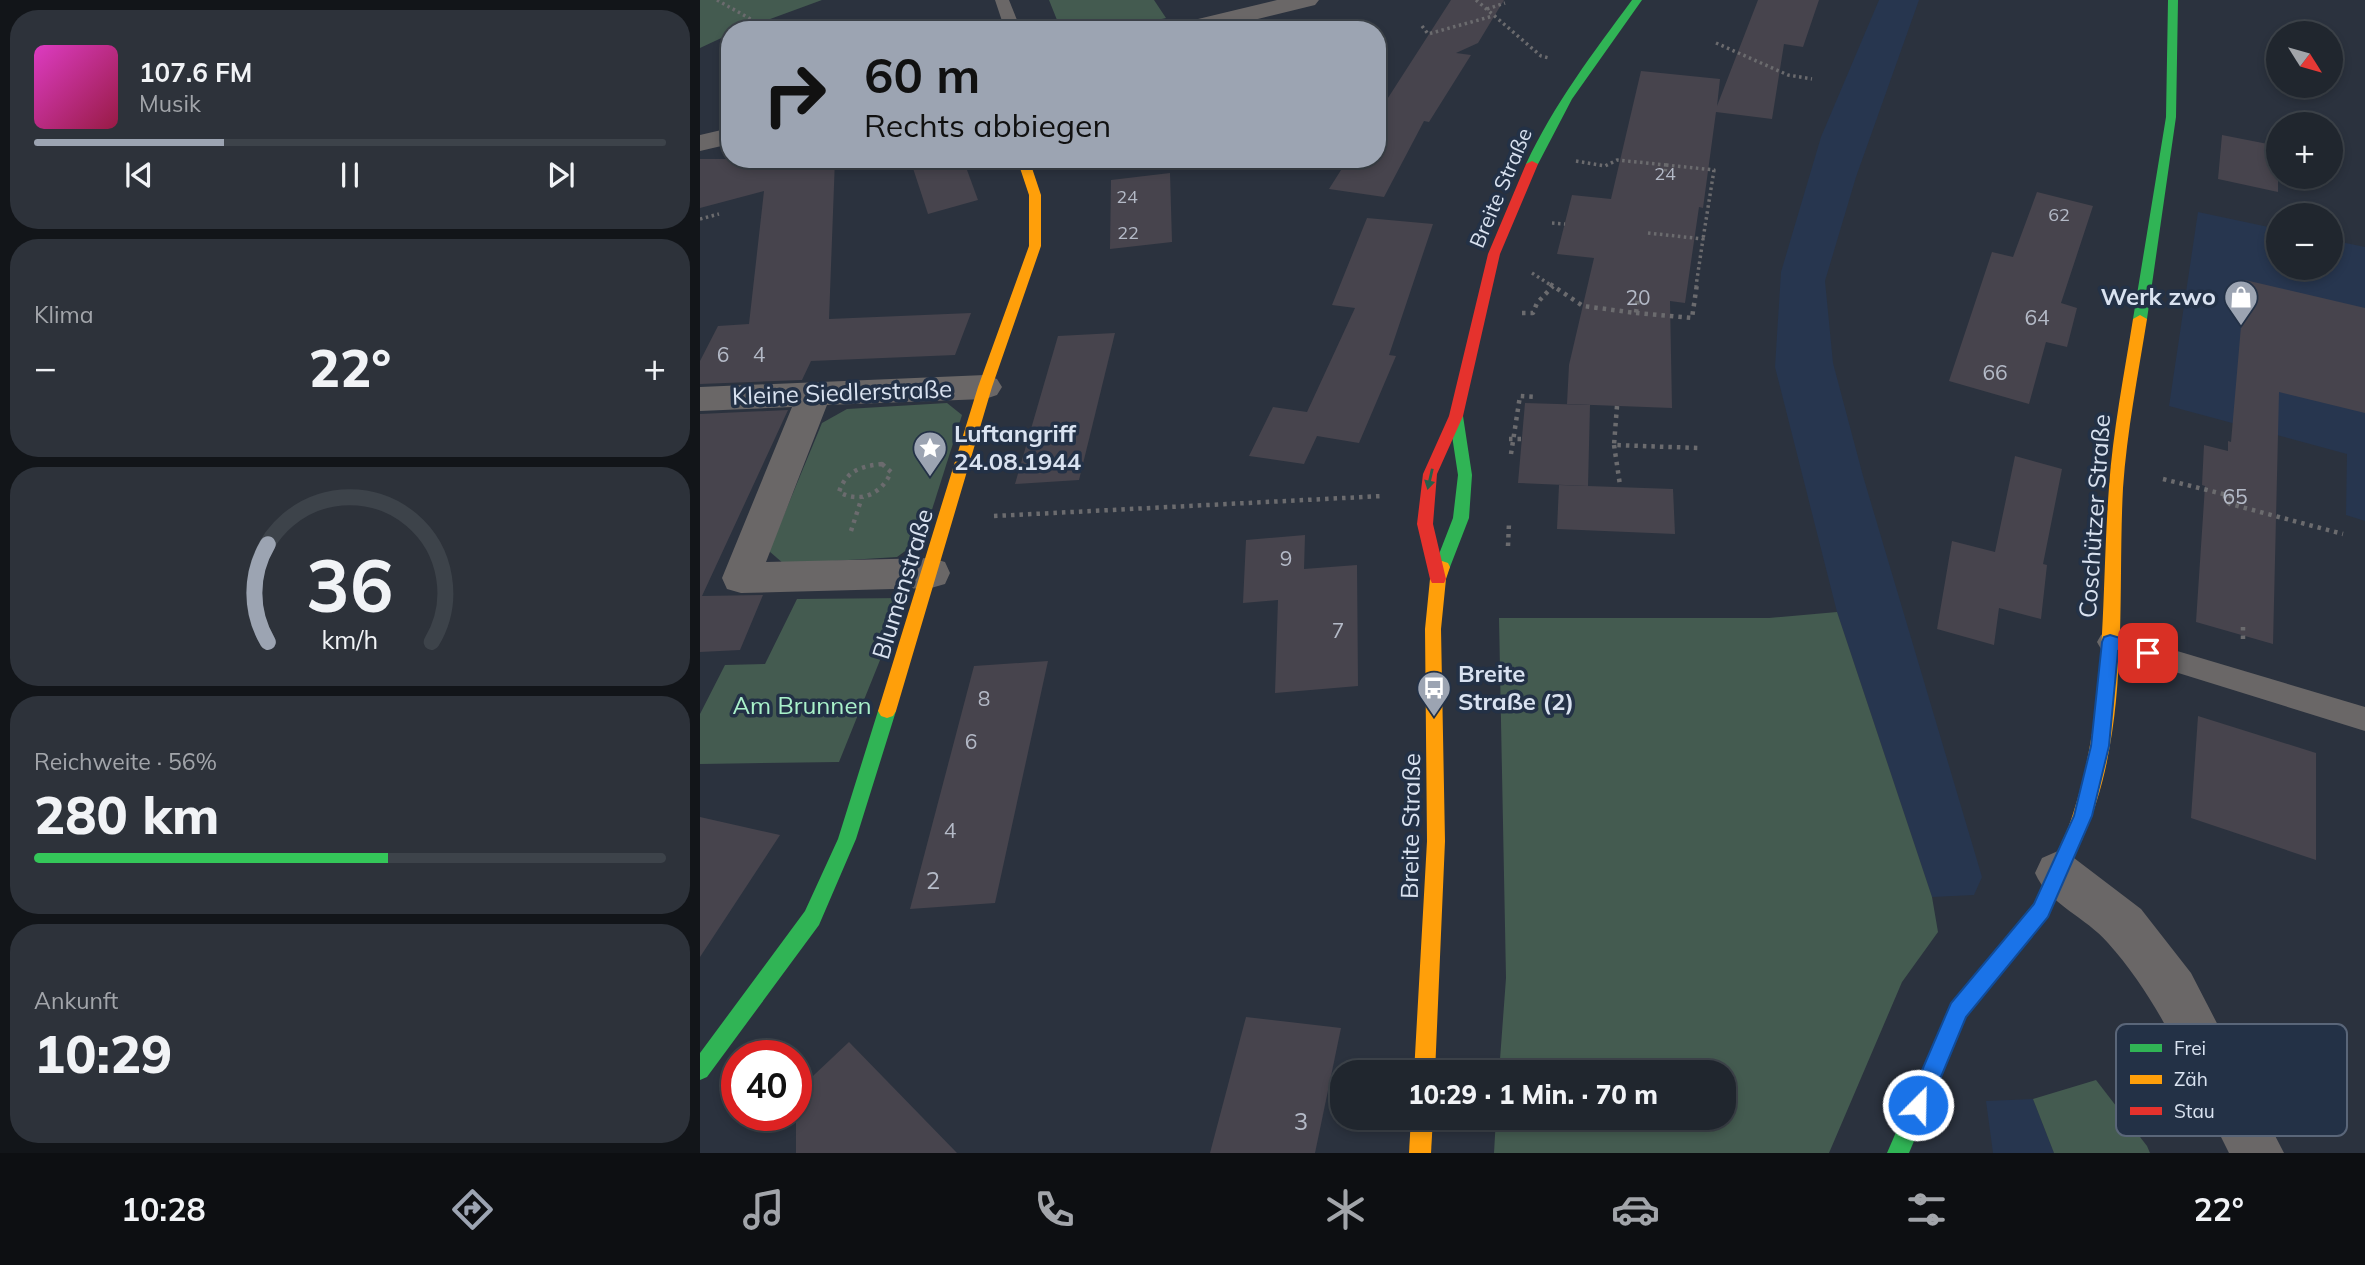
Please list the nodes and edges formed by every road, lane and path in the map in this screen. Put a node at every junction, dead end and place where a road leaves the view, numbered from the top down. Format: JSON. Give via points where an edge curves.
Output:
{"nodes":[{"id":1,"x":717,"y":0,"type":"edge"},
{"id":2,"x":1002,"y":0,"type":"edge"},
{"id":3,"x":1307,"y":0,"type":"edge"},
{"id":4,"x":1476,"y":0,"type":"edge"},
{"id":5,"x":1637,"y":0,"type":"edge"},
{"id":6,"x":2173,"y":0,"type":"edge"},
{"id":7,"x":1505,"y":3,"type":"dead end"},
{"id":8,"x":1487,"y":9,"type":"junction"},
{"id":9,"x":1494,"y":16,"type":"junction"},
{"id":10,"x":754,"y":21,"type":"dead end"},
{"id":11,"x":1010,"y":21,"type":"edge"},
{"id":12,"x":1220,"y":21,"type":"edge"},
{"id":13,"x":1422,"y":26,"type":"dead end"},
{"id":14,"x":1716,"y":43,"type":"dead end"},
{"id":15,"x":1541,"y":56,"type":"dead end"},
{"id":16,"x":1812,"y":79,"type":"dead end"},
{"id":17,"x":721,"y":138,"type":"edge"},
{"id":18,"x":700,"y":144,"type":"edge"},
{"id":19,"x":1570,"y":160,"type":"dead end"},
{"id":20,"x":1666,"y":165,"type":"junction"},
{"id":21,"x":1026,"y":168,"type":"edge"},
{"id":22,"x":1665,"y":174,"type":"dead end"},
{"id":23,"x":719,"y":214,"type":"dead end"},
{"id":24,"x":700,"y":219,"type":"edge"},
{"id":25,"x":1648,"y":233,"type":"dead end"},
{"id":26,"x":1703,"y":239,"type":"junction"},
{"id":27,"x":1530,"y":271,"type":"dead end"},
{"id":28,"x":1553,"y":286,"type":"junction"},
{"id":29,"x":1638,"y":298,"type":"dead end"},
{"id":30,"x":1518,"y":313,"type":"dead end"},
{"id":31,"x":1636,"y":313,"type":"junction"},
{"id":32,"x":985,"y":387,"type":"junction"},
{"id":33,"x":814,"y":395,"type":"junction"},
{"id":34,"x":700,"y":399,"type":"edge"},
{"id":35,"x":1617,"y":406,"type":"dead end"},
{"id":36,"x":1456,"y":416,"type":"junction"},
{"id":37,"x":1614,"y":445,"type":"junction"},
{"id":38,"x":1698,"y":448,"type":"dead end"},
{"id":39,"x":2161,"y":479,"type":"dead end"},
{"id":40,"x":1620,"y":485,"type":"dead end"},
{"id":41,"x":1388,"y":495,"type":"dead end"},
{"id":42,"x":2225,"y":495,"type":"junction"},
{"id":43,"x":862,"y":497,"type":"joint"},
{"id":44,"x":2235,"y":497,"type":"dead end"},
{"id":45,"x":947,"y":519,"type":"junction"},
{"id":46,"x":2343,"y":534,"type":"dead end"},
{"id":47,"x":931,"y":573,"type":"junction"},
{"id":48,"x":1438,"y":579,"type":"junction"},
{"id":49,"x":2110,"y":642,"type":"junction"},
{"id":50,"x":2365,"y":719,"type":"edge"},
{"id":51,"x":2058,"y":873,"type":"junction"},
{"id":52,"x":2191,"y":1024,"type":"edge"},
{"id":53,"x":1425,"y":1060,"type":"edge"},
{"id":54,"x":700,"y":1070,"type":"edge"},
{"id":55,"x":1421,"y":1130,"type":"edge"},
{"id":56,"x":2248,"y":1136,"type":"edge"},
{"id":57,"x":1420,"y":1153,"type":"edge"},
{"id":58,"x":1898,"y":1153,"type":"edge"},
{"id":59,"x":2257,"y":1153,"type":"edge"}],
"edges":[{"from":1,"to":10,"type":"path"},
{"from":2,"to":11,"type":"lane"},
{"from":3,"to":12,"type":"street"},
{"from":4,"to":8,"type":"path"},
{"from":5,"to":36,"type":"street","name":"Breite Straße","via":[[1543,138],[1494,254]]},
{"from":6,"to":49,"type":"street","name":"Coschützer Straße","via":[[2171,117],[2130,366],[2116,486]]},
{"from":7,"to":8,"type":"path"},
{"from":8,"to":9,"type":"path"},
{"from":9,"to":13,"type":"path","via":[[1428,34]]},
{"from":9,"to":15,"type":"path"},
{"from":14,"to":16,"type":"path","via":[[1788,75]]},
{"from":17,"to":18,"type":"street"},
{"from":19,"to":20,"type":"path","via":[[1605,166],[1617,160]]},
{"from":20,"to":22,"type":"path"},
{"from":20,"to":26,"type":"path","via":[[1714,170]]},
{"from":21,"to":32,"type":"street","name":"Blumenstraße","via":[[1035,195],[1035,246]]},
{"from":23,"to":24,"type":"path"},
{"from":25,"to":26,"type":"path"},
{"from":26,"to":31,"type":"path","via":[[1692,318]]},
{"from":27,"to":28,"type":"path"},
{"from":28,"to":30,"type":"path","via":[[1533,313]]},
{"from":28,"to":31,"type":"path","via":[[1583,306]]},
{"from":29,"to":31,"type":"path"},
{"from":32,"to":33,"type":"street","name":"Kleine Siedlerstraße"},
{"from":32,"to":45,"type":"street","name":"Blumenstraße"},
{"from":33,"to":34,"type":"street","name":"Kleine Siedlerstraße"},
{"from":33,"to":47,"type":"street","via":[[741,578]]},
{"from":35,"to":37,"type":"path"},
{"from":36,"to":48,"type":"street","name":"Breite Straße","via":[[1465,475],[1461,518]]},
{"from":36,"to":48,"type":"street","name":"Breite Straße","one_way":true,"via":[[1427,491],[1425,524]]},
{"from":37,"to":38,"type":"path"},
{"from":37,"to":40,"type":"path"},
{"from":39,"to":42,"type":"path"},
{"from":41,"to":45,"type":"path"},
{"from":42,"to":44,"type":"path"},
{"from":42,"to":46,"type":"path","via":[[2230,504]]},
{"from":43,"to":43,"type":"path","via":[[839,492],[841,481],[850,471],[882,464],[891,472],[889,482]]},
{"from":45,"to":47,"type":"street","name":"Blumenstraße"},
{"from":47,"to":54,"type":"street","name":"Blumenstraße","via":[[847,839],[813,918]]},
{"from":48,"to":53,"type":"street","name":"Breite Straße","via":[[1433,629],[1436,841]]},
{"from":49,"to":50,"type":"lane"},
{"from":49,"to":51,"type":"street","name":"Coschützer Straße","via":[[2100,746],[2083,816]]},
{"from":51,"to":52,"type":"street","via":[[2124,925],[2174,990]]},
{"from":51,"to":58,"type":"street","name":"Coschützer Straße","via":[[2041,910],[1959,1010]]},
{"from":55,"to":57,"type":"street"},
{"from":56,"to":59,"type":"street"}]}
